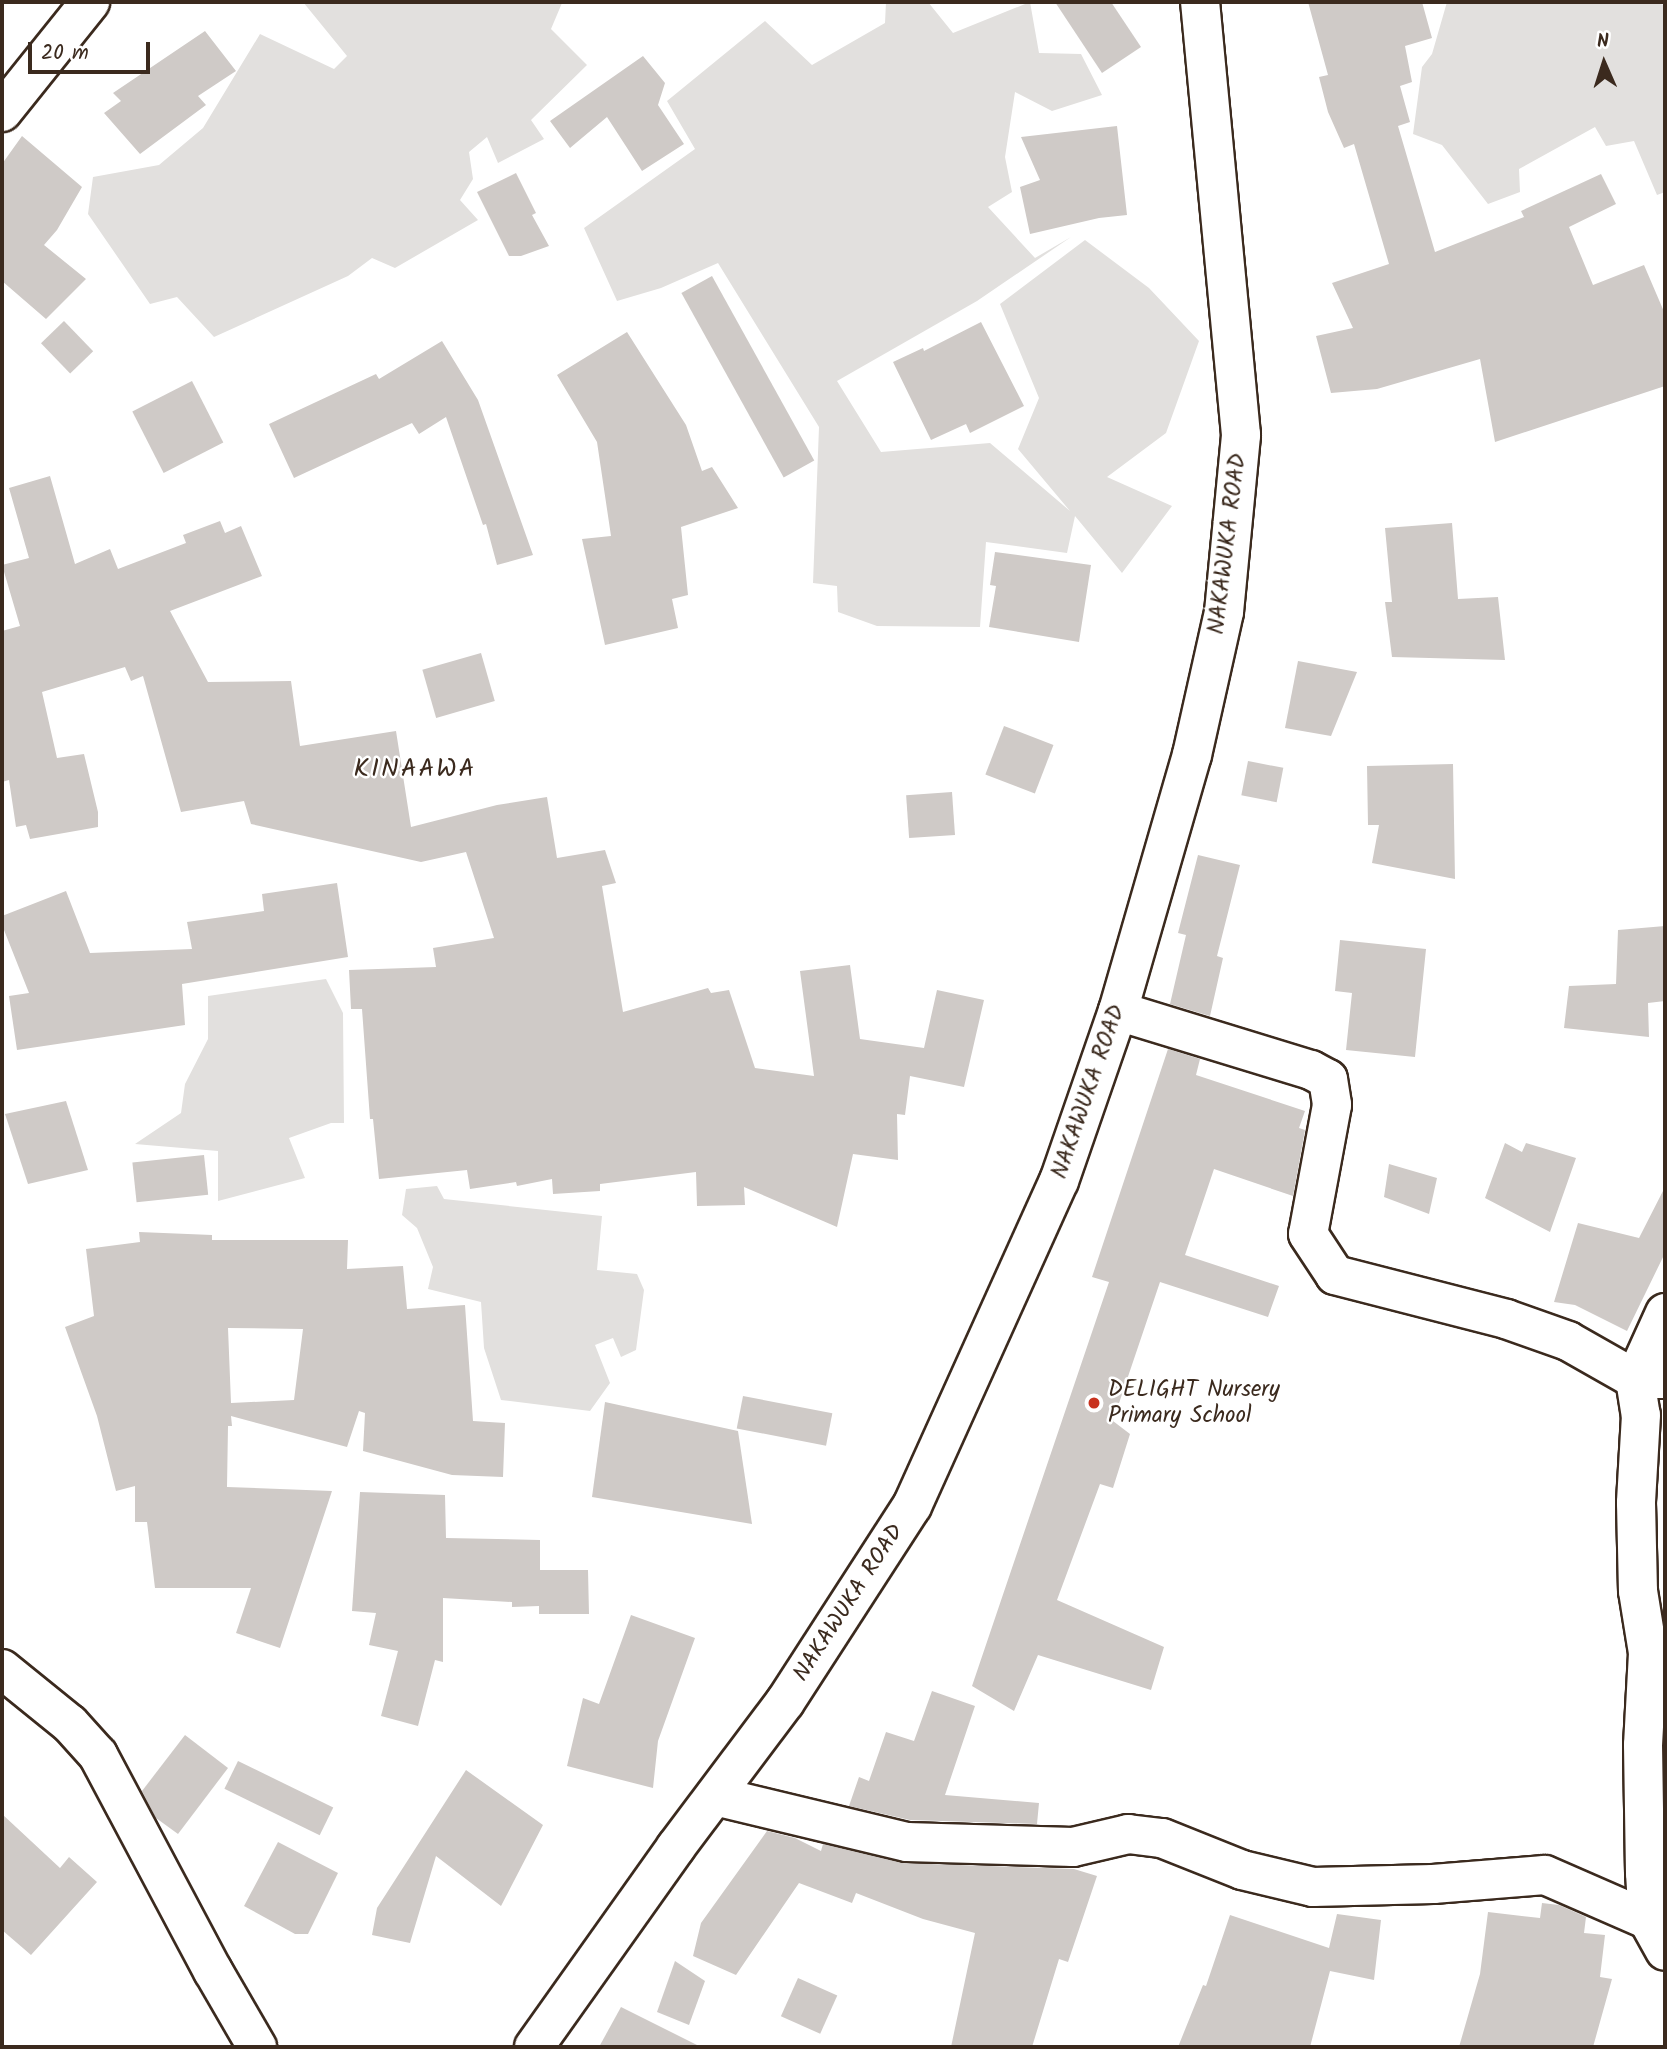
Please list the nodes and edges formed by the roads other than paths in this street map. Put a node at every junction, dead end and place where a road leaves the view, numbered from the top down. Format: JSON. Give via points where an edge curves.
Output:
{"nodes":[{"id":1,"x":90,"y":2,"type":"edge"},
{"id":2,"x":1200,"y":2,"type":"edge"},
{"id":3,"x":2,"y":112,"type":"edge"},
{"id":4,"x":1118,"y":1010,"type":"junction"},
{"id":5,"x":1665,"y":1313,"type":"edge"},
{"id":6,"x":1650,"y":1379,"type":"edge"},
{"id":7,"x":2,"y":1669,"type":"edge"},
{"id":8,"x":715,"y":1796,"type":"junction"},
{"id":9,"x":1656,"y":1936,"type":"edge"},
{"id":10,"x":257,"y":2047,"type":"edge"},
{"id":11,"x":534,"y":2047,"type":"edge"}],
"edges":[{"from":1,"to":3,"type":"street"},
{"from":2,"to":4,"type":"street","name":"NAKAWUKA ROAD","via":[[1241,435],[1224,612],[1192,755]]},
{"from":4,"to":6,"type":"street","via":[[1328,1079],[1332,1105],[1308,1234],[1335,1275],[1506,1319],[1568,1341]]},
{"from":4,"to":8,"type":"street","name":"NAKAWUKA ROAD","via":[[1059,1181],[912,1506],[785,1702]]},
{"from":5,"to":6,"type":"street"},
{"from":6,"to":9,"type":"street","via":[[1641,1415],[1636,1503],[1638,1591],[1648,1653],[1643,1745]]},
{"from":7,"to":10,"type":"street","via":[[70,1724],[97,1755]]},
{"from":8,"to":9,"type":"street","via":[[907,1842],[1073,1847],[1128,1834],[1162,1838],[1242,1870],[1313,1887],[1545,1875]]},
{"from":8,"to":11,"type":"street","name":"NAKAWUKA ROAD"}]}
